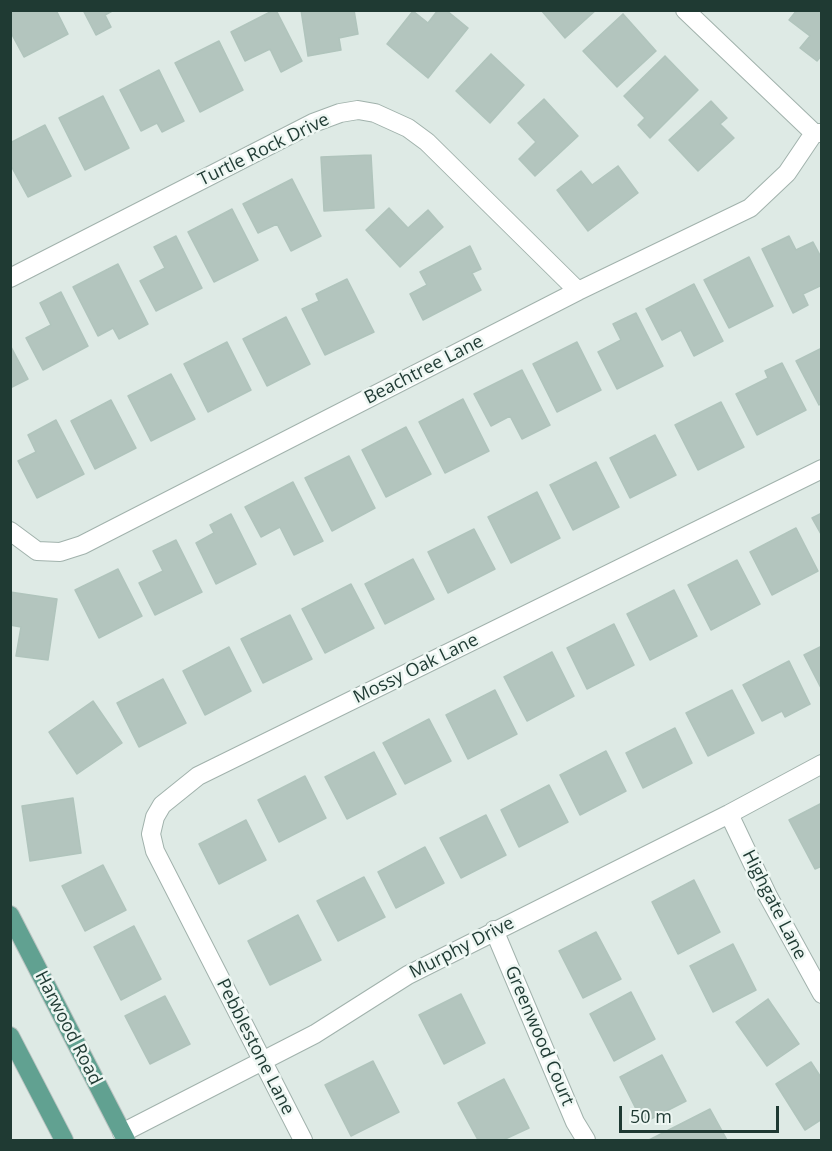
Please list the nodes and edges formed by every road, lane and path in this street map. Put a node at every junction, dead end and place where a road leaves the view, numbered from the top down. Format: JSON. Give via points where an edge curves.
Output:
{"nodes":[{"id":1,"x":685,"y":10,"type":"edge"},
{"id":2,"x":818,"y":133,"type":"edge"},
{"id":3,"x":10,"y":278,"type":"edge"},
{"id":4,"x":578,"y":291,"type":"junction"},
{"id":5,"x":822,"y":469,"type":"edge"},
{"id":6,"x":10,"y":531,"type":"edge"},
{"id":7,"x":822,"y":764,"type":"edge"},
{"id":8,"x":729,"y":814,"type":"junction"},
{"id":9,"x":10,"y":915,"type":"edge"},
{"id":10,"x":494,"y":930,"type":"junction"},
{"id":11,"x":207,"y":953,"type":"joint"},
{"id":12,"x":822,"y":994,"type":"edge"},
{"id":13,"x":10,"y":1036,"type":"edge"},
{"id":14,"x":262,"y":1060,"type":"junction"},
{"id":15,"x":119,"y":1138,"type":"edge"},
{"id":16,"x":64,"y":1140,"type":"edge"},
{"id":17,"x":303,"y":1140,"type":"edge"},
{"id":18,"x":586,"y":1140,"type":"edge"}],
"edges":[{"from":1,"to":2,"type":"street"},
{"from":2,"to":4,"type":"street","name":"Beachtree Lane","via":[[787,173],[750,208]]},
{"from":3,"to":4,"type":"street","name":"Turtle Rock Drive","via":[[313,123],[358,110],[408,128],[427,142]]},
{"from":4,"to":6,"type":"street","name":"Beachtree Lane","via":[[82,545],[60,552],[37,550]]},
{"from":5,"to":11,"type":"street","name":"Mossy Oak Lane","via":[[198,776],[177,791],[155,817],[151,834],[155,851]]},
{"from":7,"to":8,"type":"street","name":"Murphy Drive"},
{"from":8,"to":10,"type":"street","name":"Murphy Drive"},
{"from":8,"to":12,"type":"street","name":"Highgate Lane"},
{"from":9,"to":15,"type":"main road","name":"Harwood Road"},
{"from":10,"to":14,"type":"street","name":"Murphy Drive","via":[[408,975],[315,1034]]},
{"from":10,"to":18,"type":"street","name":"Greenwood Court"},
{"from":11,"to":14,"type":"street","name":"Pebblestone Lane"},
{"from":13,"to":16,"type":"main road"},
{"from":14,"to":15,"type":"street","name":"Murphy Drive"},
{"from":14,"to":17,"type":"street","name":"Pebblestone Lane"}]}
